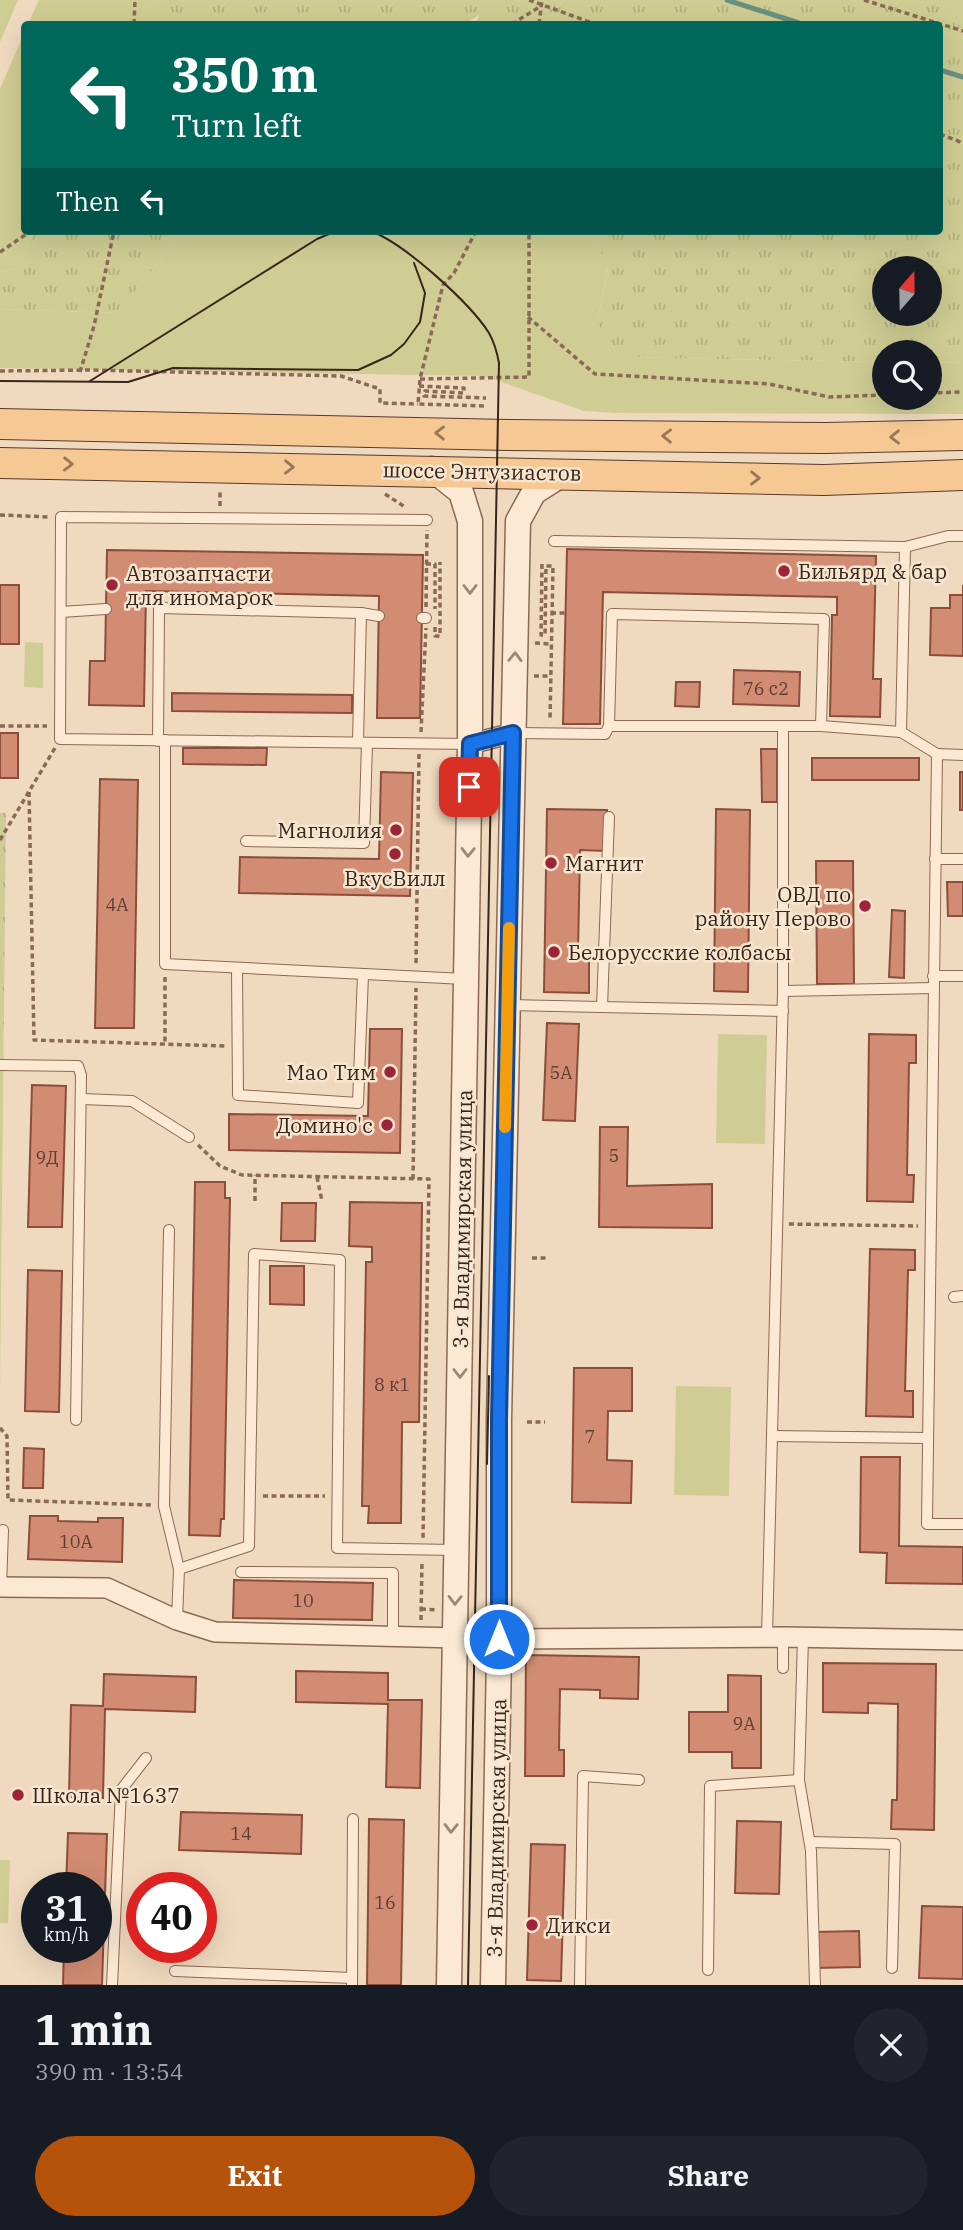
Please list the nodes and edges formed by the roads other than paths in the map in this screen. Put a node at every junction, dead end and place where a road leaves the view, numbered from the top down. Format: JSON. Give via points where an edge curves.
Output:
{"nodes":[{"id":1,"x":0,"y":424,"type":"edge"},
{"id":2,"x":963,"y":435,"type":"edge"},
{"id":3,"x":0,"y":463,"type":"edge"},
{"id":4,"x":432,"y":469,"type":"junction"},
{"id":5,"x":564,"y":473,"type":"junction"},
{"id":6,"x":963,"y":475,"type":"edge"},
{"id":7,"x":427,"y":520,"type":"road end"},
{"id":8,"x":963,"y":536,"type":"edge"},
{"id":9,"x":554,"y":541,"type":"dead end"},
{"id":10,"x":905,"y":547,"type":"junction"},
{"id":11,"x":159,"y":608,"type":"junction"},
{"id":12,"x":106,"y":609,"type":"dead end"},
{"id":13,"x":146,"y":610,"type":"dead end"},
{"id":14,"x":61,"y":612,"type":"junction"},
{"id":15,"x":361,"y":613,"type":"junction"},
{"id":16,"x":379,"y":616,"type":"dead end"},
{"id":17,"x":609,"y":726,"type":"junction"},
{"id":18,"x":783,"y":726,"type":"junction"},
{"id":19,"x":821,"y":726,"type":"junction"},
{"id":20,"x":901,"y":732,"type":"junction"},
{"id":21,"x":513,"y":733,"type":"junction"},
{"id":22,"x":162,"y":741,"type":"junction"},
{"id":23,"x":363,"y":742,"type":"junction"},
{"id":24,"x":470,"y":744,"type":"junction"},
{"id":25,"x":937,"y":754,"type":"junction"},
{"id":26,"x":963,"y":755,"type":"edge"},
{"id":27,"x":609,"y":817,"type":"dead end"},
{"id":28,"x":246,"y":841,"type":"dead end"},
{"id":29,"x":935,"y":859,"type":"junction"},
{"id":30,"x":963,"y":859,"type":"edge"},
{"id":31,"x":237,"y":968,"type":"junction"},
{"id":32,"x":363,"y":975,"type":"junction"},
{"id":33,"x":933,"y":976,"type":"junction"},
{"id":34,"x":963,"y":976,"type":"edge"},
{"id":35,"x":465,"y":979,"type":"junction"},
{"id":36,"x":933,"y":988,"type":"junction"},
{"id":37,"x":783,"y":992,"type":"junction"},
{"id":38,"x":507,"y":1005,"type":"junction"},
{"id":39,"x":602,"y":1007,"type":"junction"},
{"id":40,"x":783,"y":1011,"type":"junction"},
{"id":41,"x":0,"y":1065,"type":"edge"},
{"id":42,"x":82,"y":1099,"type":"junction"},
{"id":43,"x":189,"y":1137,"type":"road end"},
{"id":44,"x":169,"y":1230,"type":"dead end"},
{"id":45,"x":76,"y":1420,"type":"dead end"},
{"id":46,"x":772,"y":1436,"type":"junction"},
{"id":47,"x":928,"y":1438,"type":"junction"},
{"id":48,"x":963,"y":1524,"type":"edge"},
{"id":49,"x":3,"y":1530,"type":"dead end"},
{"id":50,"x":456,"y":1550,"type":"junction"},
{"id":51,"x":179,"y":1569,"type":"junction"},
{"id":52,"x":241,"y":1572,"type":"dead end"},
{"id":53,"x":1,"y":1587,"type":"edge"},
{"id":54,"x":177,"y":1620,"type":"junction"},
{"id":55,"x":393,"y":1637,"type":"junction"},
{"id":56,"x":784,"y":1637,"type":"junction"},
{"id":57,"x":454,"y":1638,"type":"junction"},
{"id":58,"x":499,"y":1639,"type":"junction"},
{"id":59,"x":963,"y":1640,"type":"edge"},
{"id":60,"x":783,"y":1668,"type":"dead end"},
{"id":61,"x":146,"y":1758,"type":"dead end"},
{"id":62,"x":639,"y":1780,"type":"dead end"},
{"id":63,"x":799,"y":1780,"type":"junction"},
{"id":64,"x":353,"y":1819,"type":"dead end"},
{"id":65,"x":810,"y":1842,"type":"junction"},
{"id":66,"x":892,"y":1968,"type":"dead end"},
{"id":67,"x":708,"y":1970,"type":"dead end"},
{"id":68,"x":175,"y":1971,"type":"dead end"},
{"id":69,"x":352,"y":1982,"type":"edge"},
{"id":70,"x":112,"y":1985,"type":"edge"},
{"id":71,"x":449,"y":1985,"type":"edge"},
{"id":72,"x":493,"y":1985,"type":"edge"},
{"id":73,"x":580,"y":1985,"type":"edge"},
{"id":74,"x":815,"y":1985,"type":"edge"}],
"edges":[{"from":2,"to":1,"type":"main road","name":"шоссе Энтузиастов","one_way":true,"via":[[508,435]]},
{"from":3,"to":4,"type":"main road","name":"шоссе Энтузиастов","one_way":true},
{"from":4,"to":5,"type":"main road","name":"шоссе Энтузиастов"},
{"from":4,"to":24,"type":"street","name":"3-я Владимирская улица","one_way":true,"via":[[461,492],[470,521]]},
{"from":5,"to":6,"type":"main road","name":"шоссе Энтузиастов","one_way":true,"via":[[824,480]]},
{"from":21,"to":5,"type":"street","name":"3-я Владимирская улица","one_way":true,"via":[[518,522],[534,492]]},
{"from":7,"to":14,"type":"lane","via":[[61,517]]},
{"from":8,"to":10,"type":"lane"},
{"from":9,"to":10,"type":"lane"},
{"from":10,"to":20,"type":"lane"},
{"from":11,"to":13,"type":"lane"},
{"from":11,"to":15,"type":"lane"},
{"from":11,"to":22,"type":"lane"},
{"from":12,"to":14,"type":"lane"},
{"from":14,"to":22,"type":"lane","via":[[60,739]]},
{"from":15,"to":16,"type":"lane"},
{"from":15,"to":23,"type":"lane"},
{"from":17,"to":18,"type":"lane"},
{"from":17,"to":19,"type":"lane","via":[[612,614],[824,619]]},
{"from":17,"to":21,"type":"lane","via":[[605,734]]},
{"from":18,"to":19,"type":"lane"},
{"from":18,"to":37,"type":"lane"},
{"from":19,"to":20,"type":"lane"},
{"from":20,"to":25,"type":"lane"},
{"from":21,"to":24,"type":"street"},
{"from":21,"to":38,"type":"street","name":"3-я Владимирская улица"},
{"from":22,"to":23,"type":"lane"},
{"from":22,"to":31,"type":"lane","via":[[164,964]]},
{"from":23,"to":24,"type":"lane"},
{"from":23,"to":28,"type":"lane","via":[[364,844]]},
{"from":24,"to":35,"type":"street","name":"3-я Владимирская улица","one_way":true},
{"from":25,"to":26,"type":"lane"},
{"from":25,"to":29,"type":"lane"},
{"from":27,"to":39,"type":"lane"},
{"from":29,"to":30,"type":"lane"},
{"from":29,"to":33,"type":"lane"},
{"from":31,"to":32,"type":"lane"},
{"from":31,"to":32,"type":"lane","via":[[238,1095],[358,1103]]},
{"from":32,"to":35,"type":"lane"},
{"from":33,"to":34,"type":"lane"},
{"from":33,"to":36,"type":"lane"},
{"from":35,"to":50,"type":"street","name":"3-я Владимирская улица","one_way":true},
{"from":36,"to":37,"type":"lane"},
{"from":36,"to":47,"type":"lane"},
{"from":37,"to":40,"type":"lane"},
{"from":38,"to":39,"type":"lane"},
{"from":38,"to":58,"type":"street","name":"3-я Владимирская улица","via":[[498,1431]]},
{"from":39,"to":40,"type":"lane","via":[[686,1014]]},
{"from":40,"to":46,"type":"lane"},
{"from":41,"to":42,"type":"lane","via":[[78,1066]]},
{"from":42,"to":43,"type":"lane","via":[[132,1101]]},
{"from":42,"to":45,"type":"lane"},
{"from":44,"to":51,"type":"lane","via":[[164,1506]]},
{"from":46,"to":47,"type":"lane"},
{"from":46,"to":56,"type":"lane"},
{"from":47,"to":48,"type":"lane","via":[[927,1524]]},
{"from":49,"to":53,"type":"lane"},
{"from":50,"to":51,"type":"lane","via":[[337,1548],[340,1260],[254,1254],[249,1546]]},
{"from":50,"to":57,"type":"street","name":"3-я Владимирская улица","one_way":true},
{"from":51,"to":54,"type":"lane"},
{"from":52,"to":55,"type":"lane","via":[[393,1573]]},
{"from":53,"to":54,"type":"street","via":[[107,1588]]},
{"from":54,"to":55,"type":"street","via":[[215,1632]]},
{"from":55,"to":57,"type":"street"},
{"from":56,"to":58,"type":"street"},
{"from":56,"to":59,"type":"street"},
{"from":56,"to":60,"type":"lane"},
{"from":56,"to":63,"type":"lane"},
{"from":57,"to":58,"type":"street"},
{"from":57,"to":71,"type":"street","name":"3-я Владимирская улица","one_way":true},
{"from":58,"to":72,"type":"street","name":"3-я Владимирская улица"},
{"from":61,"to":70,"type":"lane","via":[[121,1790]]},
{"from":62,"to":73,"type":"lane","via":[[583,1776]]},
{"from":63,"to":65,"type":"lane"},
{"from":63,"to":67,"type":"lane","via":[[710,1786]]},
{"from":64,"to":69,"type":"lane"},
{"from":65,"to":66,"type":"lane","via":[[895,1844]]},
{"from":65,"to":74,"type":"lane"},
{"from":68,"to":69,"type":"lane"}]}
